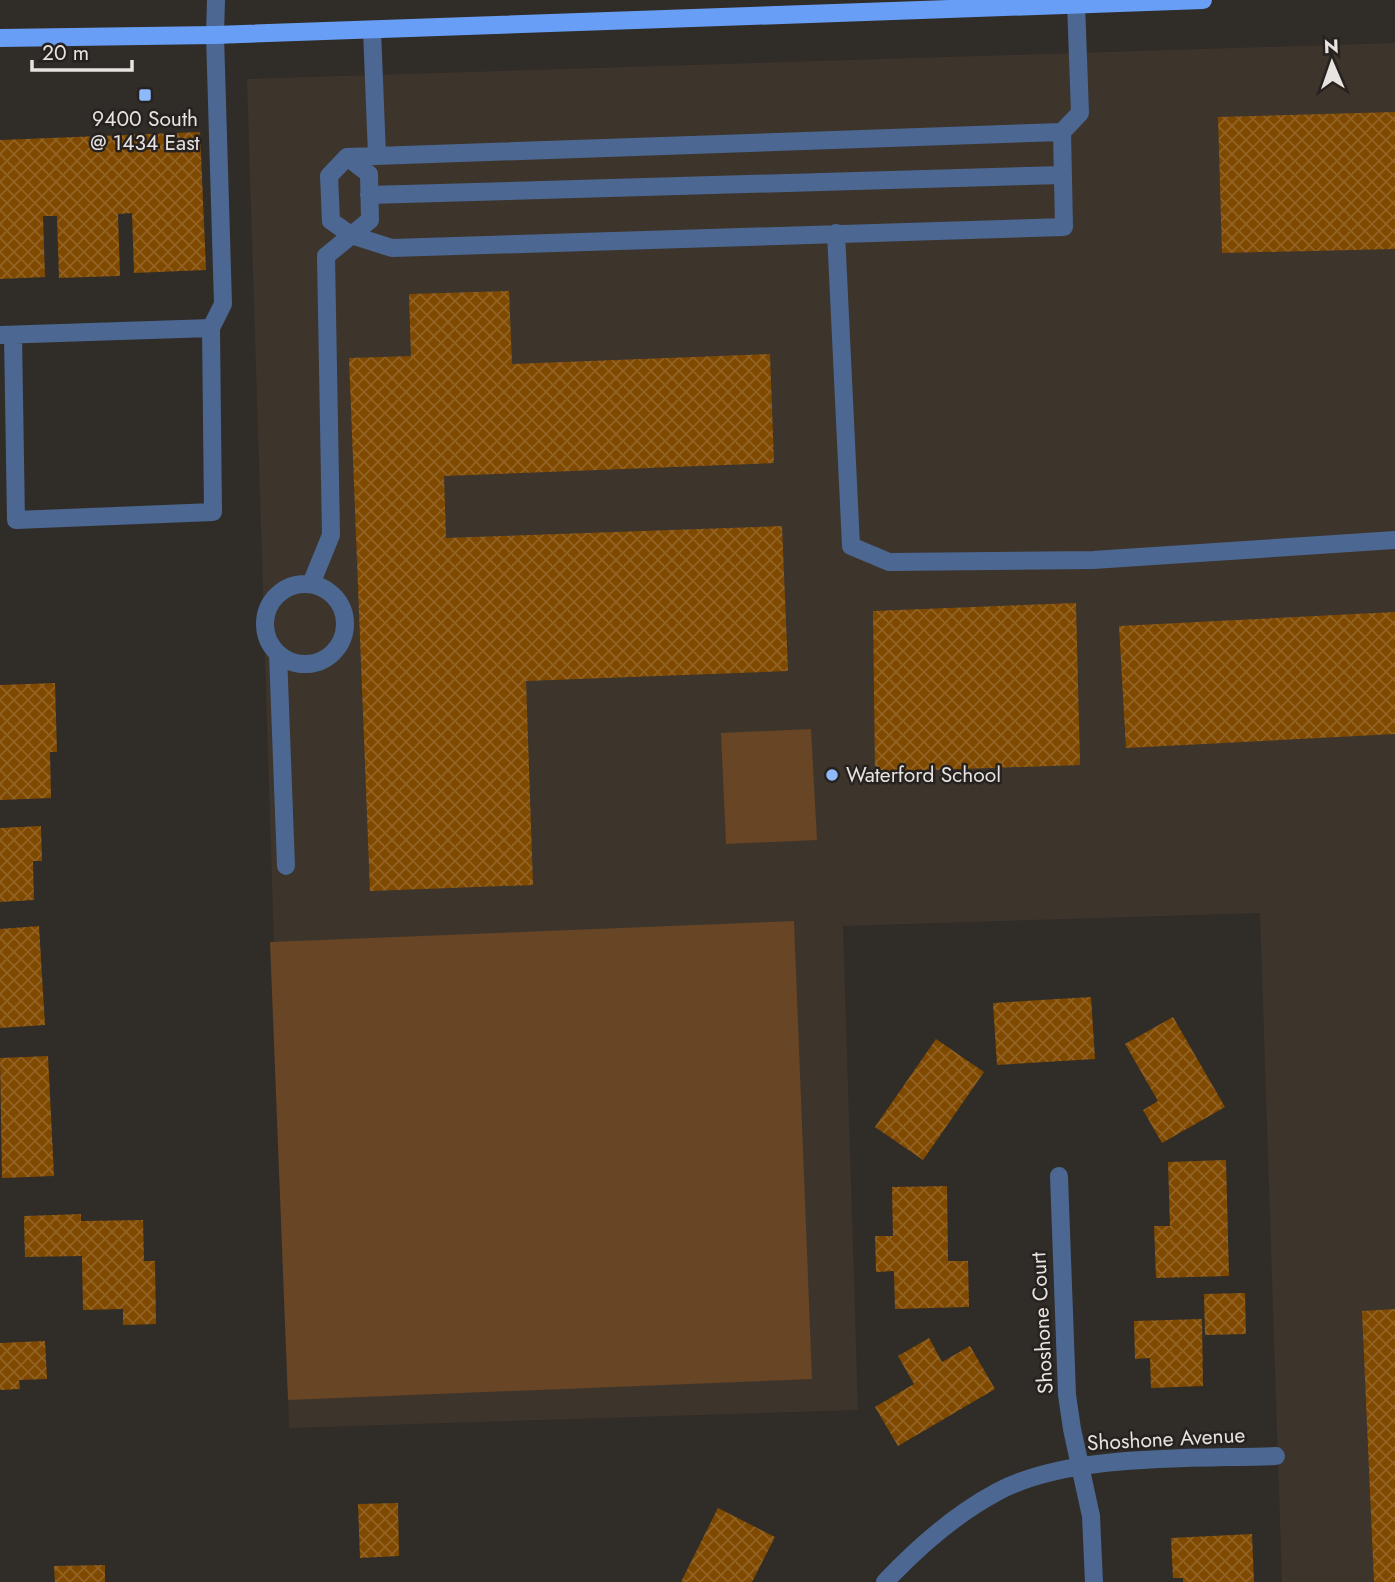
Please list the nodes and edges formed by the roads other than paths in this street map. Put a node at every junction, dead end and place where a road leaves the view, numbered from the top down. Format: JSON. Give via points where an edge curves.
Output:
{"nodes":[{"id":1,"x":216,"y":0,"type":"edge"},
{"id":2,"x":1203,"y":0,"type":"edge"},
{"id":3,"x":1076,"y":3,"type":"junction"},
{"id":4,"x":372,"y":30,"type":"junction"},
{"id":5,"x":215,"y":35,"type":"junction"},
{"id":6,"x":0,"y":38,"type":"edge"},
{"id":7,"x":1062,"y":132,"type":"junction"},
{"id":8,"x":377,"y":155,"type":"junction"},
{"id":9,"x":347,"y":157,"type":"junction"},
{"id":10,"x":1063,"y":175,"type":"junction"},
{"id":11,"x":369,"y":195,"type":"junction"},
{"id":12,"x":836,"y":233,"type":"junction"},
{"id":13,"x":351,"y":235,"type":"junction"},
{"id":14,"x":211,"y":328,"type":"junction"},
{"id":15,"x":6,"y":335,"type":"edge"},
{"id":16,"x":1395,"y":540,"type":"edge"},
{"id":17,"x":311,"y":584,"type":"junction"},
{"id":18,"x":278,"y":654,"type":"junction"},
{"id":19,"x":286,"y":866,"type":"dead end"},
{"id":20,"x":1059,"y":1176,"type":"dead end"},
{"id":21,"x":1276,"y":1456,"type":"dead end"},
{"id":22,"x":1080,"y":1466,"type":"junction"},
{"id":23,"x":885,"y":1582,"type":"edge"},
{"id":24,"x":1094,"y":1582,"type":"edge"}],
"edges":[{"from":1,"to":5,"type":"street"},
{"from":2,"to":3,"type":"main road"},
{"from":3,"to":4,"type":"main road"},
{"from":3,"to":7,"type":"street","via":[[1080,113]]},
{"from":4,"to":5,"type":"main road"},
{"from":4,"to":8,"type":"street"},
{"from":5,"to":6,"type":"main road"},
{"from":5,"to":14,"type":"street","via":[[223,304]]},
{"from":7,"to":8,"type":"street"},
{"from":7,"to":10,"type":"street"},
{"from":8,"to":9,"type":"street"},
{"from":9,"to":11,"type":"street","via":[[369,173]]},
{"from":9,"to":13,"type":"street","via":[[329,176],[331,221]]},
{"from":10,"to":11,"type":"street"},
{"from":10,"to":12,"type":"street","via":[[1064,227]]},
{"from":11,"to":13,"type":"street","via":[[370,220]]},
{"from":12,"to":13,"type":"street","via":[[392,248]]},
{"from":12,"to":16,"type":"street","via":[[851,546],[890,562],[1093,560]]},
{"from":13,"to":17,"type":"street","via":[[326,256],[331,535]]},
{"from":14,"to":15,"type":"street"},
{"from":14,"to":15,"type":"street","via":[[213,512],[16,520]]},
{"from":17,"to":18,"type":"street","via":[[286,588],[268,607],[265,632]]},
{"from":17,"to":18,"type":"street","via":[[335,597],[345,615],[344,636],[333,653],[315,664],[302,665]]},
{"from":18,"to":19,"type":"street"},
{"from":20,"to":22,"type":"street","name":"Shoshone Court","via":[[1067,1395]]},
{"from":21,"to":22,"type":"street","name":"Shoshone Avenue"},
{"from":22,"to":23,"type":"street","name":"Shoshone Avenue","via":[[998,1491],[938,1530]]},
{"from":22,"to":24,"type":"street","name":"Shoshone Court","via":[[1091,1516]]}]}
